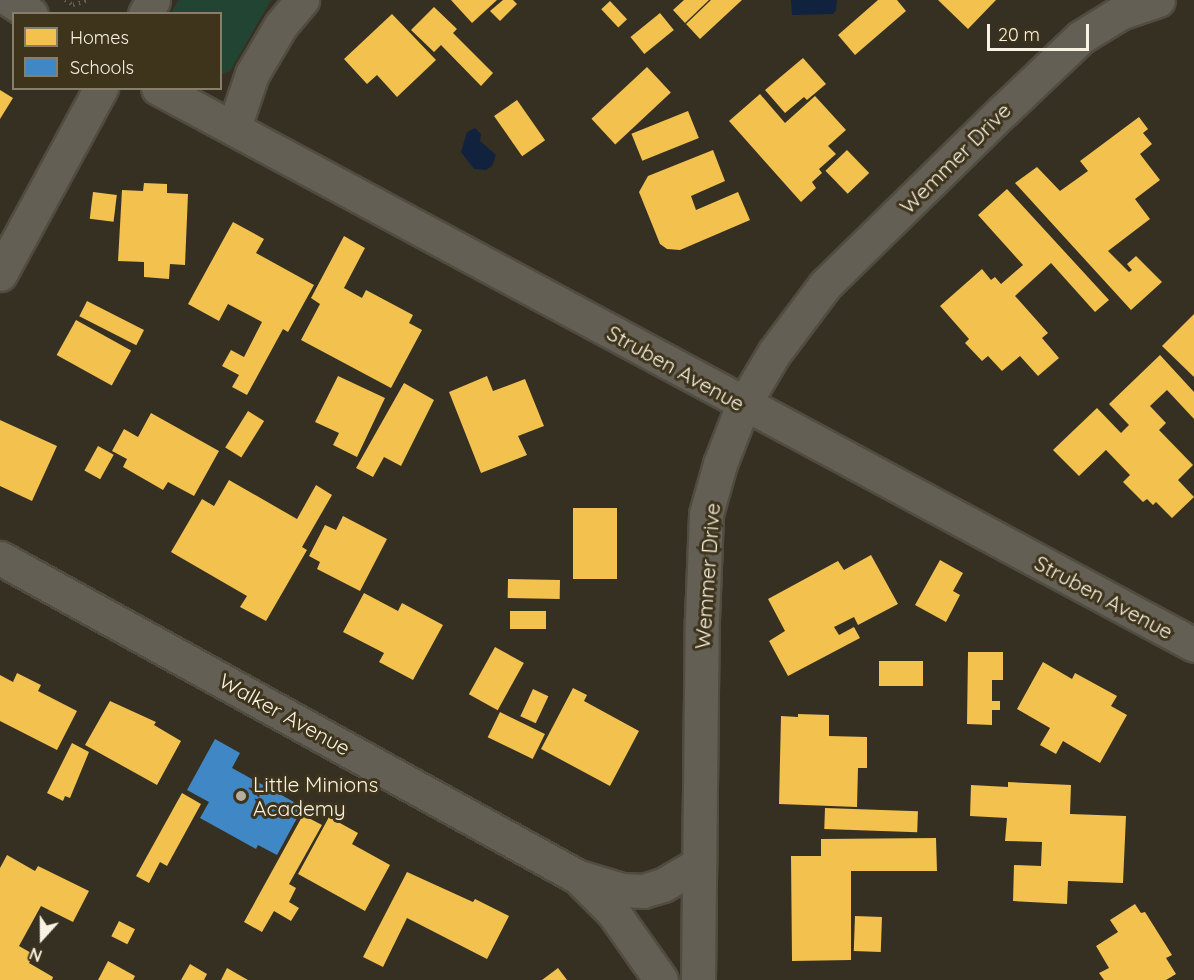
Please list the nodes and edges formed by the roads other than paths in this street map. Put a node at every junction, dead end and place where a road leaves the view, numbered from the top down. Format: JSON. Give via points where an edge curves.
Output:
{"nodes":[{"id":1,"x":10,"y":0,"type":"edge"},
{"id":2,"x":302,"y":0,"type":"edge"},
{"id":3,"x":1158,"y":0,"type":"edge"},
{"id":4,"x":28,"y":12,"type":"edge"},
{"id":5,"x":100,"y":90,"type":"edge"},
{"id":6,"x":162,"y":90,"type":"edge"},
{"id":7,"x":234,"y":127,"type":"junction"},
{"id":8,"x":0,"y":274,"type":"edge"},
{"id":9,"x":743,"y":405,"type":"junction"},
{"id":10,"x":0,"y":558,"type":"edge"},
{"id":11,"x":1194,"y":645,"type":"edge"},
{"id":12,"x":699,"y":864,"type":"junction"},
{"id":13,"x":578,"y":877,"type":"junction"},
{"id":14,"x":661,"y":980,"type":"edge"},
{"id":15,"x":698,"y":980,"type":"edge"}],
"edges":[{"from":1,"to":4,"type":"street"},
{"from":2,"to":7,"type":"street","via":[[252,74]]},
{"from":3,"to":9,"type":"street","name":"Wemmer Drive","via":[[1120,13],[1081,37],[1004,110],[825,285],[774,353]]},
{"from":5,"to":8,"type":"street"},
{"from":6,"to":7,"type":"street","name":"Struben Avenue"},
{"from":7,"to":9,"type":"street","name":"Struben Avenue"},
{"from":9,"to":11,"type":"street","name":"Struben Avenue"},
{"from":9,"to":12,"type":"street","name":"Wemmer Drive","via":[[706,514]]},
{"from":10,"to":13,"type":"street","name":"Walker Avenue"},
{"from":12,"to":13,"type":"street","via":[[663,885],[643,891],[622,890]]},
{"from":12,"to":15,"type":"street","name":"Wemmer Drive"},
{"from":13,"to":14,"type":"street","name":"Walker Avenue","via":[[612,912]]}]}
